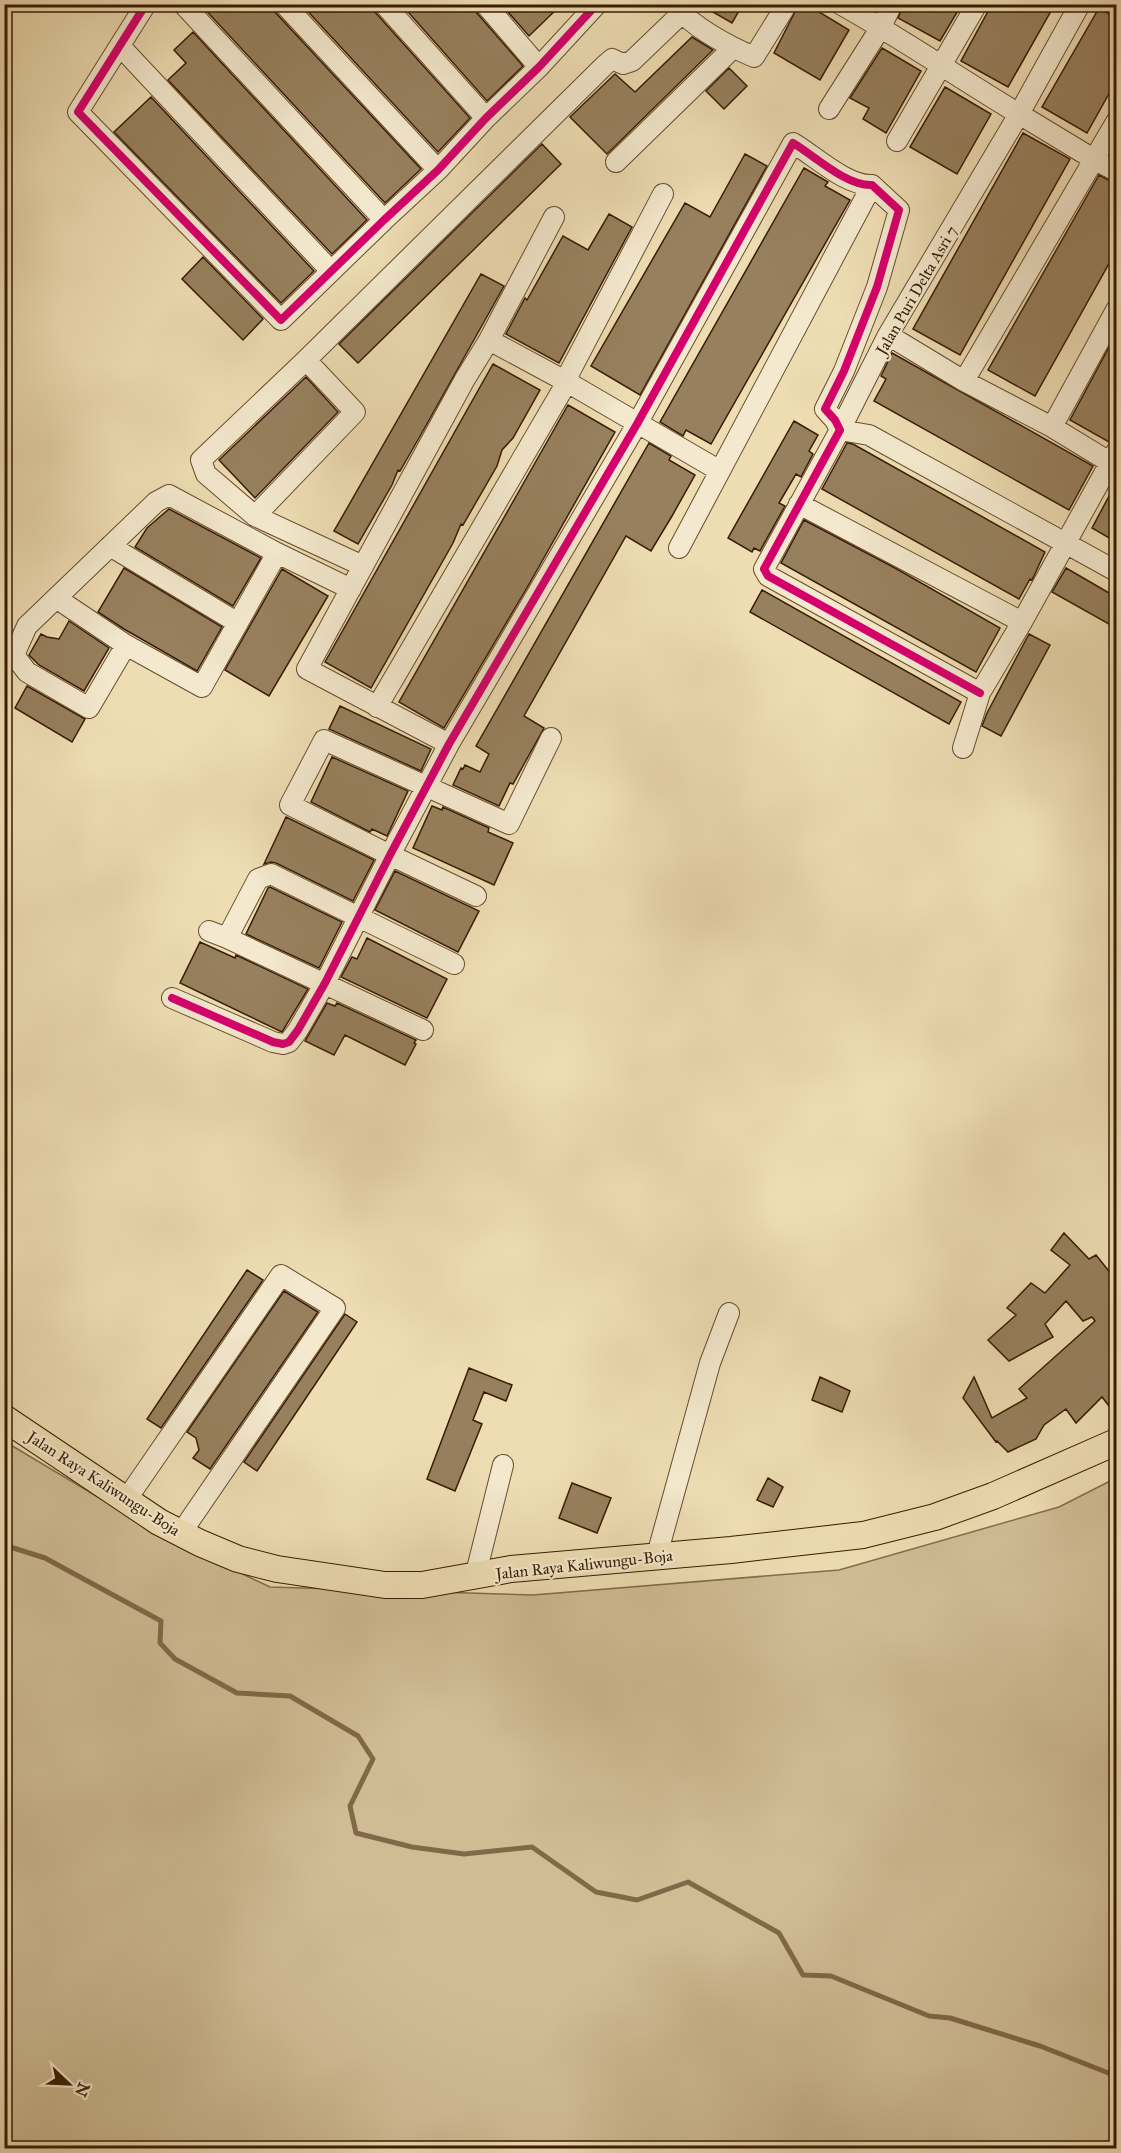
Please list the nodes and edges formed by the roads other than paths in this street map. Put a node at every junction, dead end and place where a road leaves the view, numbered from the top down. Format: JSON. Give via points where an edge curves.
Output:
{"nodes":[{"id":1,"x":146,"y":4,"type":"edge"},
{"id":2,"x":183,"y":4,"type":"edge"},
{"id":3,"x":284,"y":4,"type":"edge"},
{"id":4,"x":384,"y":4,"type":"edge"},
{"id":5,"x":485,"y":4,"type":"edge"},
{"id":6,"x":787,"y":4,"type":"edge"},
{"id":7,"x":840,"y":4,"type":"edge"},
{"id":8,"x":892,"y":4,"type":"edge"},
{"id":9,"x":977,"y":4,"type":"edge"},
{"id":10,"x":1080,"y":4,"type":"edge"},
{"id":11,"x":592,"y":6,"type":"edge"},
{"id":12,"x":677,"y":9,"type":"edge"},
{"id":13,"x":881,"y":27,"type":"junction"},
{"id":14,"x":120,"y":46,"type":"junction"},
{"id":15,"x":733,"y":48,"type":"junction"},
{"id":16,"x":539,"y":66,"type":"junction"},
{"id":17,"x":941,"y":67,"type":"junction"},
{"id":18,"x":829,"y":109,"type":"dead end"},
{"id":19,"x":1018,"y":114,"type":"junction"},
{"id":20,"x":486,"y":118,"type":"junction"},
{"id":21,"x":1116,"y":122,"type":"edge"},
{"id":22,"x":897,"y":141,"type":"dead end"},
{"id":23,"x":1095,"y":160,"type":"junction"},
{"id":24,"x":616,"y":162,"type":"dead end"},
{"id":25,"x":438,"y":171,"type":"junction"},
{"id":26,"x":1116,"y":171,"type":"edge"},
{"id":27,"x":872,"y":185,"type":"junction"},
{"id":28,"x":663,"y":194,"type":"dead end"},
{"id":29,"x":554,"y":217,"type":"dead end"},
{"id":30,"x":384,"y":220,"type":"junction"},
{"id":31,"x":331,"y":270,"type":"junction"},
{"id":32,"x":1116,"y":310,"type":"edge"},
{"id":33,"x":888,"y":335,"type":"junction"},
{"id":34,"x":489,"y":340,"type":"junction"},
{"id":35,"x":306,"y":360,"type":"junction"},
{"id":36,"x":566,"y":381,"type":"junction"},
{"id":37,"x":963,"y":381,"type":"junction"},
{"id":38,"x":637,"y":424,"type":"junction"},
{"id":39,"x":1052,"y":427,"type":"junction"},
{"id":40,"x":840,"y":430,"type":"junction"},
{"id":41,"x":1114,"y":460,"type":"edge"},
{"id":42,"x":720,"y":471,"type":"junction"},
{"id":43,"x":799,"y":504,"type":"junction"},
{"id":44,"x":255,"y":516,"type":"junction"},
{"id":45,"x":1065,"y":542,"type":"junction"},
{"id":46,"x":110,"y":546,"type":"junction"},
{"id":47,"x":679,"y":548,"type":"dead end"},
{"id":48,"x":277,"y":553,"type":"junction"},
{"id":49,"x":363,"y":566,"type":"junction"},
{"id":50,"x":1116,"y":572,"type":"edge"},
{"id":51,"x":351,"y":589,"type":"junction"},
{"id":52,"x":56,"y":598,"type":"junction"},
{"id":53,"x":1022,"y":622,"type":"junction"},
{"id":54,"x":238,"y":623,"type":"junction"},
{"id":55,"x":126,"y":645,"type":"junction"},
{"id":56,"x":980,"y":693,"type":"junction"},
{"id":57,"x":377,"y":707,"type":"junction"},
{"id":58,"x":551,"y":738,"type":"dead end"},
{"id":59,"x":449,"y":744,"type":"junction"},
{"id":60,"x":963,"y":748,"type":"dead end"},
{"id":61,"x":426,"y":787,"type":"junction"},
{"id":62,"x":390,"y":855,"type":"junction"},
{"id":63,"x":476,"y":896,"type":"dead end"},
{"id":64,"x":358,"y":917,"type":"junction"},
{"id":65,"x":209,"y":931,"type":"dead end"},
{"id":66,"x":227,"y":938,"type":"junction"},
{"id":67,"x":453,"y":964,"type":"dead end"},
{"id":68,"x":325,"y":983,"type":"junction"},
{"id":69,"x":172,"y":998,"type":"dead end"},
{"id":70,"x":423,"y":1030,"type":"dead end"},
{"id":71,"x":729,"y":1313,"type":"dead end"},
{"id":72,"x":4,"y":1418,"type":"edge"},
{"id":73,"x":1116,"y":1442,"type":"edge"},
{"id":74,"x":503,"y":1465,"type":"dead end"},
{"id":75,"x":126,"y":1500,"type":"junction"},
{"id":76,"x":181,"y":1533,"type":"junction"},
{"id":77,"x":657,"y":1555,"type":"junction"},
{"id":78,"x":475,"y":1577,"type":"junction"}],
"edges":[{"from":1,"to":14,"type":"street"},
{"from":2,"to":30,"type":"street"},
{"from":3,"to":25,"type":"street"},
{"from":4,"to":20,"type":"street"},
{"from":5,"to":16,"type":"street"},
{"from":6,"to":15,"type":"street","via":[[754,57]]},
{"from":7,"to":13,"type":"street"},
{"from":8,"to":13,"type":"street"},
{"from":9,"to":17,"type":"street"},
{"from":10,"to":19,"type":"street","name":"Jalan Puri Delta Asri 7"},
{"from":11,"to":16,"type":"street"},
{"from":12,"to":15,"type":"street"},
{"from":12,"to":35,"type":"street","via":[[632,61],[623,64],[612,59],[604,65]]},
{"from":13,"to":17,"type":"street"},
{"from":13,"to":18,"type":"street"},
{"from":14,"to":31,"type":"street"},
{"from":14,"to":31,"type":"street","via":[[78,112],[281,320]]},
{"from":15,"to":24,"type":"street"},
{"from":16,"to":20,"type":"street"},
{"from":17,"to":19,"type":"street"},
{"from":17,"to":22,"type":"street"},
{"from":19,"to":23,"type":"street"},
{"from":19,"to":33,"type":"street","name":"Jalan Puri Delta Asri 7"},
{"from":20,"to":25,"type":"street"},
{"from":21,"to":23,"type":"street"},
{"from":23,"to":26,"type":"street"},
{"from":23,"to":37,"type":"street"},
{"from":25,"to":30,"type":"street"},
{"from":27,"to":38,"type":"street","via":[[862,185],[834,172],[793,143]]},
{"from":27,"to":40,"type":"street","via":[[899,210],[877,287],[825,409]]},
{"from":27,"to":42,"type":"street"},
{"from":28,"to":36,"type":"street"},
{"from":29,"to":34,"type":"street"},
{"from":30,"to":31,"type":"street"},
{"from":32,"to":39,"type":"street"},
{"from":33,"to":37,"type":"street"},
{"from":33,"to":40,"type":"street","name":"Jalan Puri Delta Asri 7"},
{"from":34,"to":36,"type":"street"},
{"from":34,"to":49,"type":"street"},
{"from":35,"to":44,"type":"street","via":[[355,412]]},
{"from":35,"to":44,"type":"street","via":[[201,460],[206,474]]},
{"from":36,"to":38,"type":"street"},
{"from":36,"to":57,"type":"street"},
{"from":37,"to":39,"type":"street"},
{"from":38,"to":42,"type":"street"},
{"from":38,"to":59,"type":"street"},
{"from":39,"to":41,"type":"street"},
{"from":40,"to":43,"type":"street","name":"Jalan Puri Delta Asri 7"},
{"from":40,"to":45,"type":"street","via":[[868,435]]},
{"from":41,"to":45,"type":"street"},
{"from":42,"to":47,"type":"street"},
{"from":43,"to":53,"type":"street"},
{"from":43,"to":56,"type":"street","name":"Jalan Puri Delta Asri 7","via":[[764,569],[768,576]]},
{"from":44,"to":49,"type":"street"},
{"from":45,"to":50,"type":"street"},
{"from":45,"to":53,"type":"street"},
{"from":46,"to":48,"type":"street","via":[[156,502],[169,495]]},
{"from":46,"to":52,"type":"street"},
{"from":46,"to":54,"type":"street"},
{"from":48,"to":51,"type":"street"},
{"from":48,"to":54,"type":"street"},
{"from":49,"to":51,"type":"street"},
{"from":51,"to":57,"type":"street","via":[[307,669]]},
{"from":52,"to":55,"type":"street"},
{"from":52,"to":55,"type":"street","via":[[27,626],[14,655],[27,672],[89,708]]},
{"from":53,"to":56,"type":"street"},
{"from":54,"to":55,"type":"street","via":[[202,687]]},
{"from":56,"to":60,"type":"street"},
{"from":57,"to":59,"type":"street"},
{"from":58,"to":61,"type":"street","via":[[509,824]]},
{"from":59,"to":61,"type":"street"},
{"from":61,"to":62,"type":"street"},
{"from":61,"to":62,"type":"street","via":[[324,740],[290,805]]},
{"from":62,"to":63,"type":"street"},
{"from":62,"to":64,"type":"street"},
{"from":64,"to":66,"type":"street","via":[[271,874],[258,879]]},
{"from":64,"to":67,"type":"street"},
{"from":64,"to":68,"type":"street"},
{"from":65,"to":66,"type":"street"},
{"from":66,"to":68,"type":"street"},
{"from":68,"to":69,"type":"street","via":[[293,1039],[283,1044]]},
{"from":68,"to":70,"type":"street"},
{"from":71,"to":77,"type":"street","via":[[710,1363]]},
{"from":72,"to":75,"type":"main road","name":"Jalan Raya Kaliwungu-Boja"},
{"from":73,"to":77,"type":"main road","name":"Jalan Raya Kaliwungu-Boja","via":[[993,1496],[900,1526],[841,1538]]},
{"from":74,"to":78,"type":"street"},
{"from":75,"to":76,"type":"main road","name":"Jalan Raya Kaliwungu-Boja"},
{"from":75,"to":76,"type":"street","via":[[281,1275],[334,1308]]},
{"from":76,"to":78,"type":"main road","name":"Jalan Raya Kaliwungu-Boja","via":[[238,1559],[330,1578],[423,1585]]},
{"from":77,"to":78,"type":"main road","name":"Jalan Raya Kaliwungu-Boja","via":[[511,1569]]}]}
